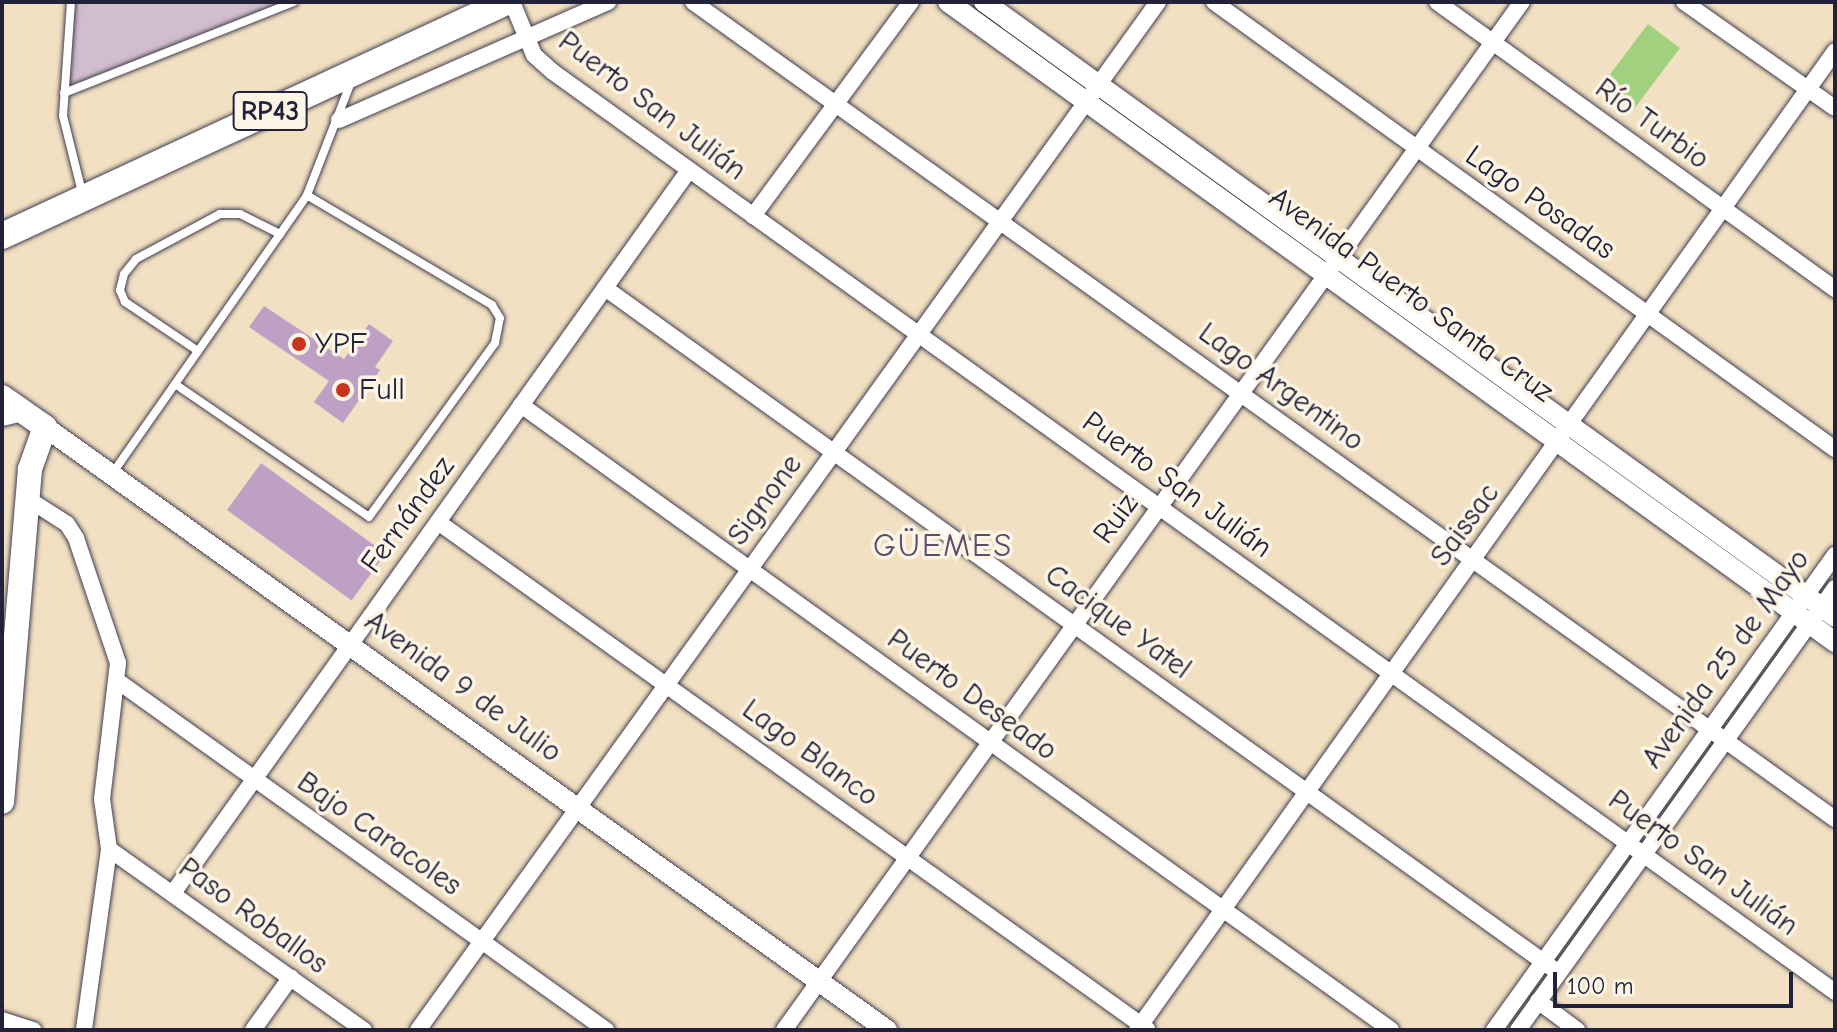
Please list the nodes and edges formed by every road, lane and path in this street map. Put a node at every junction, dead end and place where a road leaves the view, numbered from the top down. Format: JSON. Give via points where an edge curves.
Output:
{"nodes":[{"id":1,"x":71,"y":2,"type":"edge"},
{"id":2,"x":294,"y":2,"type":"edge"},
{"id":3,"x":506,"y":2,"type":"edge"},
{"id":4,"x":512,"y":2,"type":"edge"},
{"id":5,"x":608,"y":2,"type":"edge"},
{"id":6,"x":693,"y":2,"type":"edge"},
{"id":7,"x":911,"y":2,"type":"edge"},
{"id":8,"x":948,"y":2,"type":"edge"},
{"id":9,"x":984,"y":2,"type":"edge"},
{"id":10,"x":1158,"y":2,"type":"edge"},
{"id":11,"x":1214,"y":2,"type":"edge"},
{"id":12,"x":1437,"y":2,"type":"edge"},
{"id":13,"x":1522,"y":2,"type":"edge"},
{"id":14,"x":1684,"y":2,"type":"edge"},
{"id":15,"x":527,"y":38,"type":"junction"},
{"id":16,"x":1493,"y":43,"type":"junction"},
{"id":17,"x":1835,"y":51,"type":"edge"},
{"id":18,"x":354,"y":73,"type":"junction"},
{"id":19,"x":1808,"y":89,"type":"junction"},
{"id":20,"x":1092,"y":92,"type":"junction"},
{"id":21,"x":64,"y":93,"type":"junction"},
{"id":22,"x":836,"y":103,"type":"junction"},
{"id":23,"x":1835,"y":108,"type":"edge"},
{"id":24,"x":339,"y":120,"type":"junction"},
{"id":25,"x":1415,"y":149,"type":"junction"},
{"id":26,"x":689,"y":170,"type":"junction"},
{"id":27,"x":307,"y":195,"type":"junction"},
{"id":28,"x":84,"y":197,"type":"junction"},
{"id":29,"x":1722,"y":210,"type":"junction"},
{"id":30,"x":753,"y":216,"type":"junction"},
{"id":31,"x":33,"y":219,"type":"junction"},
{"id":32,"x":1002,"y":220,"type":"junction"},
{"id":33,"x":2,"y":226,"type":"edge"},
{"id":34,"x":280,"y":234,"type":"junction"},
{"id":35,"x":2,"y":236,"type":"edge"},
{"id":36,"x":1332,"y":264,"type":"junction"},
{"id":37,"x":605,"y":288,"type":"junction"},
{"id":38,"x":1835,"y":289,"type":"edge"},
{"id":39,"x":1648,"y":315,"type":"junction"},
{"id":40,"x":919,"y":334,"type":"junction"},
{"id":41,"x":198,"y":351,"type":"junction"},
{"id":42,"x":175,"y":384,"type":"junction"},
{"id":43,"x":1242,"y":394,"type":"junction"},
{"id":44,"x":521,"y":405,"type":"junction"},
{"id":45,"x":7,"y":406,"type":"edge"},
{"id":46,"x":45,"y":427,"type":"junction"},
{"id":47,"x":1565,"y":432,"type":"junction"},
{"id":48,"x":1835,"y":449,"type":"edge"},
{"id":49,"x":834,"y":452,"type":"junction"},
{"id":50,"x":111,"y":475,"type":"junction"},
{"id":51,"x":28,"y":499,"type":"junction"},
{"id":52,"x":1159,"y":506,"type":"junction"},
{"id":53,"x":438,"y":522,"type":"junction"},
{"id":54,"x":1835,"y":555,"type":"edge"},
{"id":55,"x":1474,"y":561,"type":"junction"},
{"id":56,"x":750,"y":569,"type":"junction"},
{"id":57,"x":1835,"y":588,"type":"edge"},
{"id":58,"x":1813,"y":611,"type":"edge"},
{"id":59,"x":1074,"y":625,"type":"junction"},
{"id":60,"x":1835,"y":642,"type":"edge"},
{"id":61,"x":350,"y":646,"type":"junction"},
{"id":62,"x":1392,"y":674,"type":"junction"},
{"id":63,"x":119,"y":682,"type":"junction"},
{"id":64,"x":666,"y":685,"type":"junction"},
{"id":65,"x":1711,"y":728,"type":"junction"},
{"id":66,"x":1726,"y":740,"type":"junction"},
{"id":67,"x":990,"y":742,"type":"junction"},
{"id":68,"x":254,"y":779,"type":"junction"},
{"id":69,"x":1307,"y":792,"type":"junction"},
{"id":70,"x":2,"y":802,"type":"edge"},
{"id":71,"x":578,"y":809,"type":"junction"},
{"id":72,"x":1835,"y":819,"type":"edge"},
{"id":73,"x":1628,"y":843,"type":"junction"},
{"id":74,"x":109,"y":849,"type":"junction"},
{"id":75,"x":1644,"y":854,"type":"junction"},
{"id":76,"x":907,"y":858,"type":"junction"},
{"id":77,"x":173,"y":893,"type":"junction"},
{"id":78,"x":1223,"y":910,"type":"junction"},
{"id":79,"x":482,"y":941,"type":"junction"},
{"id":80,"x":1543,"y":961,"type":"junction"},
{"id":81,"x":1559,"y":973,"type":"junction"},
{"id":82,"x":291,"y":977,"type":"junction"},
{"id":83,"x":819,"y":981,"type":"junction"},
{"id":84,"x":1835,"y":992,"type":"edge"},
{"id":85,"x":1538,"y":1001,"type":"junction"},
{"id":86,"x":2,"y":1020,"type":"edge"},
{"id":87,"x":1142,"y":1028,"type":"edge"},
{"id":88,"x":33,"y":1030,"type":"edge"},
{"id":89,"x":84,"y":1030,"type":"edge"},
{"id":90,"x":253,"y":1030,"type":"edge"},
{"id":91,"x":364,"y":1030,"type":"edge"},
{"id":92,"x":418,"y":1030,"type":"edge"},
{"id":93,"x":606,"y":1030,"type":"edge"},
{"id":94,"x":784,"y":1030,"type":"edge"},
{"id":95,"x":887,"y":1030,"type":"edge"},
{"id":96,"x":1391,"y":1030,"type":"edge"},
{"id":97,"x":1494,"y":1030,"type":"edge"},
{"id":98,"x":1518,"y":1030,"type":"edge"},
{"id":99,"x":1577,"y":1030,"type":"edge"}],
"edges":[{"from":1,"to":21,"type":"lane"},
{"from":2,"to":21,"type":"lane"},
{"from":3,"to":18,"type":"main road","number":"RP43"},
{"from":4,"to":15,"type":"street","name":"Puerto San Julián"},
{"from":5,"to":15,"type":"street"},
{"from":6,"to":22,"type":"street","name":"Lago Argentino"},
{"from":7,"to":22,"type":"street"},
{"from":8,"to":20,"type":"street","name":"Avenida Puerto Santa Cruz"},
{"from":9,"to":20,"type":"street","name":"Avenida Puerto Santa Cruz"},
{"from":10,"to":20,"type":"street","name":"Signone"},
{"from":11,"to":25,"type":"street","name":"Lago Posadas"},
{"from":12,"to":16,"type":"street","name":"Río Turbio"},
{"from":13,"to":16,"type":"street","name":"Ruiz"},
{"from":14,"to":19,"type":"street"},
{"from":15,"to":24,"type":"street"},
{"from":15,"to":26,"type":"street","name":"Puerto San Julián","via":[[534,55],[553,72]]},
{"from":16,"to":25,"type":"street","name":"Ruiz"},
{"from":16,"to":29,"type":"street","name":"Río Turbio"},
{"from":17,"to":19,"type":"street","name":"Saissac"},
{"from":18,"to":24,"type":"lane"},
{"from":18,"to":28,"type":"main road","number":"RP43"},
{"from":19,"to":23,"type":"street"},
{"from":19,"to":29,"type":"street","name":"Saissac"},
{"from":20,"to":32,"type":"street","name":"Signone"},
{"from":20,"to":36,"type":"street","name":"Avenida Puerto Santa Cruz"},
{"from":21,"to":28,"type":"lane","via":[[69,155]]},
{"from":22,"to":30,"type":"street"},
{"from":22,"to":32,"type":"street","name":"Lago Argentino"},
{"from":24,"to":27,"type":"lane"},
{"from":25,"to":36,"type":"street","name":"Ruiz"},
{"from":25,"to":39,"type":"street","name":"Lago Posadas"},
{"from":26,"to":30,"type":"street","name":"Puerto San Julián"},
{"from":26,"to":37,"type":"street","name":"Fernández"},
{"from":27,"to":34,"type":"lane"},
{"from":27,"to":42,"type":"lane","via":[[492,305],[500,318],[495,343],[369,517]]},
{"from":28,"to":31,"type":"main road","number":"RP43"},
{"from":29,"to":38,"type":"street","name":"Río Turbio"},
{"from":29,"to":39,"type":"street","name":"Saissac"},
{"from":30,"to":40,"type":"street","name":"Puerto San Julián"},
{"from":31,"to":33,"type":"main road","number":"RP43"},
{"from":31,"to":35,"type":"main road","number":"RP43"},
{"from":32,"to":40,"type":"street","name":"Signone"},
{"from":32,"to":43,"type":"street","name":"Lago Argentino"},
{"from":34,"to":41,"type":"lane"},
{"from":34,"to":41,"type":"lane","via":[[240,214],[220,214],[136,259],[124,274],[120,290],[125,302]]},
{"from":36,"to":43,"type":"street","name":"Ruiz"},
{"from":36,"to":47,"type":"street","name":"Avenida Puerto Santa Cruz"},
{"from":37,"to":44,"type":"street","name":"Fernández"},
{"from":37,"to":49,"type":"street","name":"Cacique Yatel"},
{"from":39,"to":47,"type":"street","name":"Saissac"},
{"from":39,"to":48,"type":"street","name":"Lago Posadas"},
{"from":40,"to":49,"type":"street","name":"Signone"},
{"from":40,"to":52,"type":"street","name":"Puerto San Julián"},
{"from":41,"to":42,"type":"lane"},
{"from":42,"to":50,"type":"lane"},
{"from":43,"to":52,"type":"street","name":"Ruiz"},
{"from":43,"to":55,"type":"street","name":"Lago Argentino"},
{"from":44,"to":53,"type":"street","name":"Fernández"},
{"from":44,"to":56,"type":"street","name":"Puerto Deseado"},
{"from":45,"to":46,"type":"main road","name":"Avenida 9 de Julio"},
{"from":46,"to":50,"type":"street","name":"Avenida 9 de Julio"},
{"from":46,"to":51,"type":"main road","via":[[30,469]]},
{"from":47,"to":55,"type":"street","name":"Saissac"},
{"from":47,"to":58,"type":"street","name":"Avenida Puerto Santa Cruz"},
{"from":49,"to":56,"type":"street","name":"Signone"},
{"from":49,"to":59,"type":"street","name":"Cacique Yatel"},
{"from":50,"to":61,"type":"street","name":"Avenida 9 de Julio"},
{"from":51,"to":63,"type":"street","via":[[67,524],[76,538],[115,650]]},
{"from":51,"to":70,"type":"main road"},
{"from":52,"to":59,"type":"street","name":"Ruiz"},
{"from":52,"to":62,"type":"street","name":"Puerto San Julián"},
{"from":53,"to":61,"type":"street","name":"Fernández"},
{"from":53,"to":64,"type":"street","name":"Lago Blanco"},
{"from":54,"to":58,"type":"street","name":"Avenida 25 de Mayo"},
{"from":55,"to":62,"type":"street","name":"Saissac"},
{"from":55,"to":65,"type":"street","name":"Lago Argentino"},
{"from":56,"to":64,"type":"street","name":"Signone"},
{"from":56,"to":67,"type":"street","name":"Puerto Deseado"},
{"from":57,"to":58,"type":"street","name":"Avenida 25 de Mayo"},
{"from":58,"to":60,"type":"street","name":"Avenida Puerto Santa Cruz"},
{"from":58,"to":65,"type":"street","name":"Avenida 25 de Mayo"},
{"from":58,"to":66,"type":"street","name":"Avenida 25 de Mayo"},
{"from":59,"to":67,"type":"street","name":"Ruiz"},
{"from":59,"to":69,"type":"street","name":"Cacique Yatel"},
{"from":61,"to":68,"type":"street","name":"Fernández"},
{"from":61,"to":71,"type":"street","name":"Avenida 9 de Julio"},
{"from":62,"to":69,"type":"street","name":"Saissac"},
{"from":62,"to":73,"type":"street","name":"Puerto San Julián"},
{"from":63,"to":68,"type":"street","name":"Bajo Caracoles"},
{"from":63,"to":74,"type":"street","via":[[102,799]]},
{"from":64,"to":71,"type":"street","name":"Signone"},
{"from":64,"to":76,"type":"street","name":"Lago Blanco"},
{"from":65,"to":66,"type":"street","name":"Lago Argentino"},
{"from":65,"to":73,"type":"street","name":"Avenida 25 de Mayo"},
{"from":66,"to":72,"type":"street","name":"Lago Argentino"},
{"from":66,"to":75,"type":"street","name":"Avenida 25 de Mayo"},
{"from":67,"to":76,"type":"street","name":"Ruiz"},
{"from":67,"to":78,"type":"street","name":"Puerto Deseado"},
{"from":68,"to":77,"type":"street","name":"Fernández"},
{"from":68,"to":79,"type":"street","name":"Bajo Caracoles"},
{"from":69,"to":78,"type":"street","name":"Saissac"},
{"from":69,"to":80,"type":"street","name":"Cacique Yatel"},
{"from":71,"to":79,"type":"street","name":"Signone"},
{"from":71,"to":83,"type":"street","name":"Avenida 9 de Julio"},
{"from":73,"to":75,"type":"street","name":"Puerto San Julián"},
{"from":73,"to":80,"type":"street","name":"Avenida 25 de Mayo"},
{"from":74,"to":77,"type":"street","name":"Paso Roballos"},
{"from":74,"to":89,"type":"street"},
{"from":75,"to":81,"type":"street","name":"Avenida 25 de Mayo"},
{"from":75,"to":84,"type":"street","name":"Puerto San Julián"},
{"from":76,"to":83,"type":"street","name":"Ruiz"},
{"from":76,"to":87,"type":"street","name":"Lago Blanco"},
{"from":77,"to":82,"type":"street","name":"Paso Roballos"},
{"from":78,"to":87,"type":"street","name":"Saissac"},
{"from":78,"to":96,"type":"street","name":"Puerto Deseado"},
{"from":79,"to":92,"type":"street","name":"Signone"},
{"from":79,"to":93,"type":"street","name":"Bajo Caracoles"},
{"from":80,"to":81,"type":"street","name":"Cacique Yatel"},
{"from":80,"to":97,"type":"street","name":"Avenida 25 de Mayo"},
{"from":81,"to":85,"type":"street","name":"Avenida 25 de Mayo"},
{"from":82,"to":90,"type":"street"},
{"from":82,"to":91,"type":"street","name":"Paso Roballos"},
{"from":83,"to":94,"type":"street","name":"Ruiz"},
{"from":83,"to":95,"type":"street","name":"Avenida 9 de Julio"},
{"from":85,"to":98,"type":"street","name":"Avenida 25 de Mayo"},
{"from":85,"to":99,"type":"street"},
{"from":86,"to":88,"type":"street"}]}
